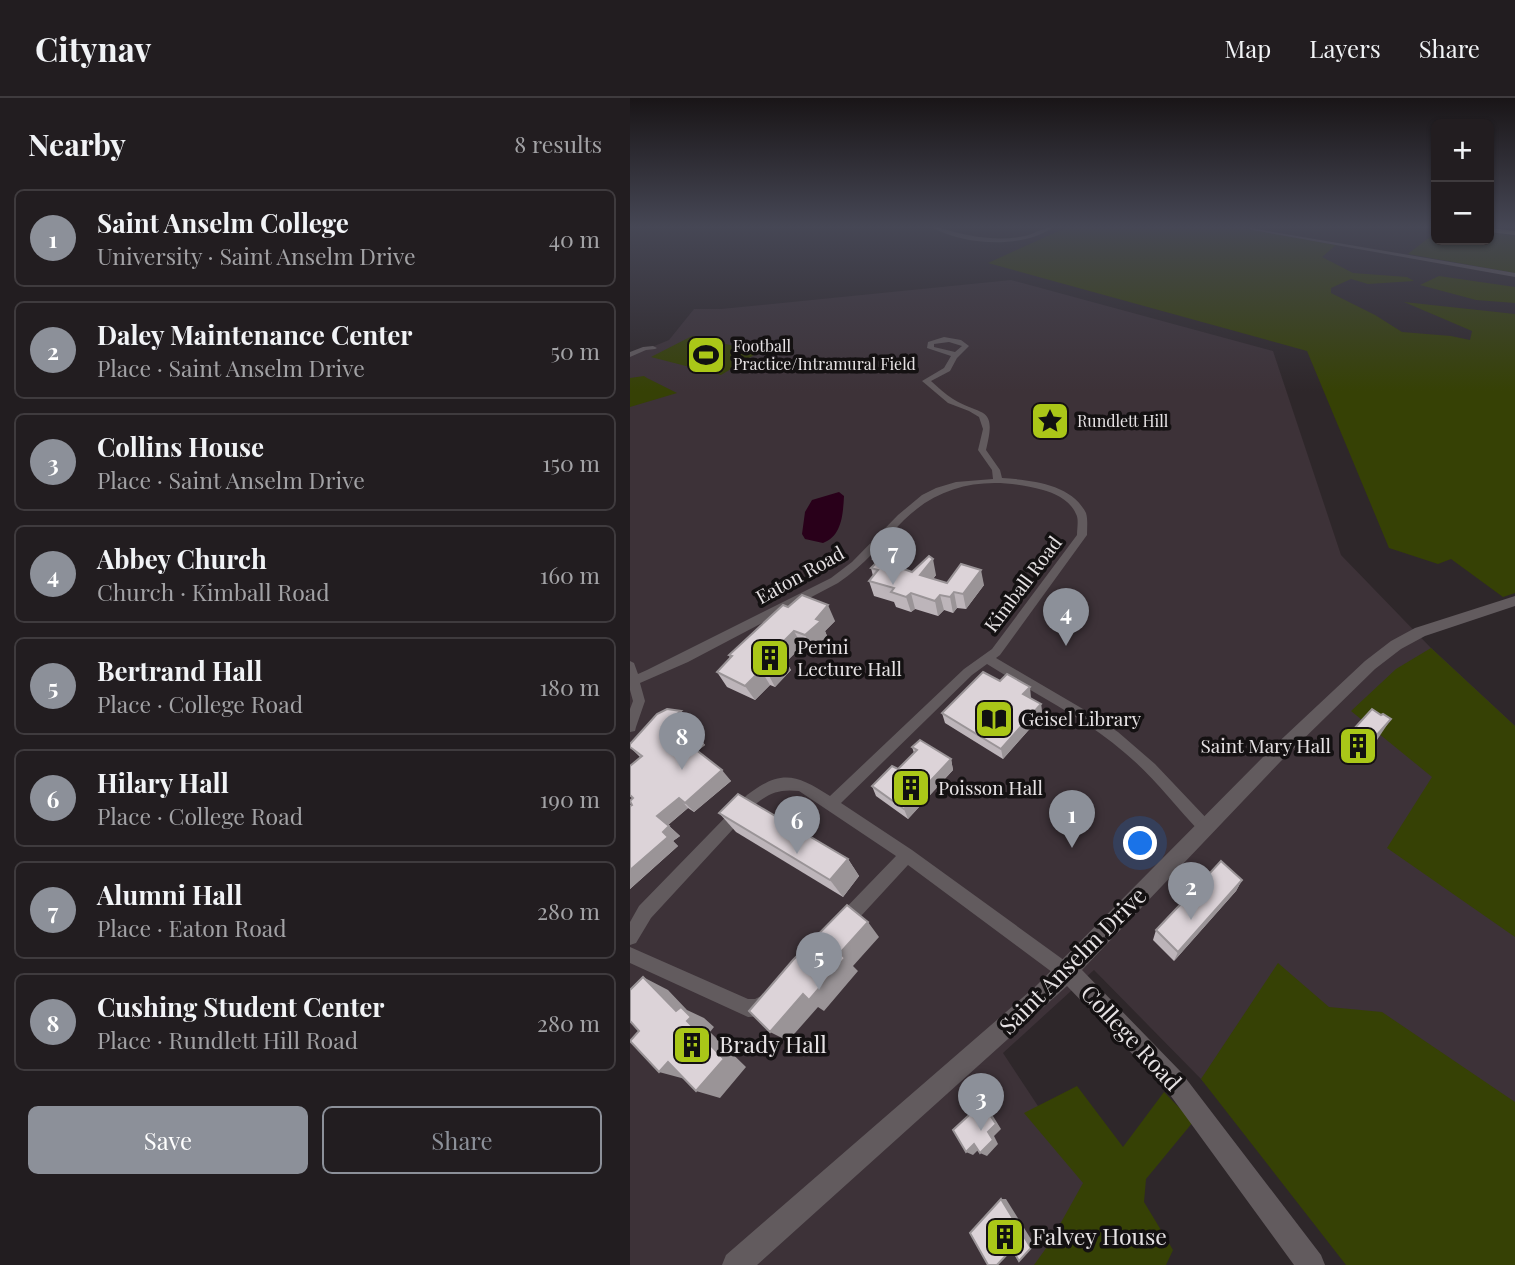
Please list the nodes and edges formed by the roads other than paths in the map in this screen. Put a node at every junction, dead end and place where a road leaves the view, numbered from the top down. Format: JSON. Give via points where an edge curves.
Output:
{"nodes":[{"id":1,"x":653,"y":348,"type":"dead end"},
{"id":2,"x":630,"y":355,"type":"edge"},
{"id":3,"x":957,"y":355,"type":"dead end"},
{"id":4,"x":998,"y":479,"type":"junction"},
{"id":5,"x":1515,"y":601,"type":"edge"},
{"id":6,"x":988,"y":659,"type":"junction"},
{"id":7,"x":630,"y":666,"type":"edge"},
{"id":8,"x":635,"y":680,"type":"junction"},
{"id":9,"x":630,"y":727,"type":"edge"},
{"id":10,"x":831,"y":804,"type":"junction"},
{"id":11,"x":1205,"y":827,"type":"junction"},
{"id":12,"x":907,"y":855,"type":"junction"},
{"id":13,"x":630,"y":937,"type":"edge"},
{"id":14,"x":827,"y":940,"type":"edge"},
{"id":15,"x":630,"y":955,"type":"edge"},
{"id":16,"x":1066,"y":972,"type":"junction"},
{"id":17,"x":780,"y":989,"type":"edge"},
{"id":18,"x":736,"y":1265,"type":"edge"},
{"id":19,"x":1311,"y":1265,"type":"edge"}],
"edges":[{"from":1,"to":2,"type":"street"},
{"from":3,"to":4,"type":"street","via":[[947,369],[926,381],[951,401],[984,416],[987,429],[982,450]]},
{"from":4,"to":6,"type":"street","name":"Kimball Road","via":[[1035,484],[1059,494],[1078,509],[1084,527],[1078,544]]},
{"from":4,"to":8,"type":"street","name":"Eaton Road","via":[[938,490],[832,582]]},
{"from":5,"to":11,"type":"street","name":"Saint Anselm Drive","via":[[1420,632],[1386,652]]},
{"from":6,"to":10,"type":"street","via":[[968,672]]},
{"from":6,"to":11,"type":"street","name":"Kimball Road","via":[[1123,744]]},
{"from":7,"to":8,"type":"street"},
{"from":8,"to":9,"type":"street","via":[[639,701]]},
{"from":10,"to":12,"type":"street","name":"College Road"},
{"from":10,"to":13,"type":"street","name":"College Road","via":[[793,782],[764,790],[654,902]]},
{"from":11,"to":16,"type":"street","name":"Saint Anselm Drive"},
{"from":12,"to":14,"type":"street"},
{"from":12,"to":16,"type":"street","name":"College Road"},
{"from":15,"to":17,"type":"street","via":[[748,1008],[763,1006]]},
{"from":16,"to":18,"type":"street","name":"Saint Anselm Drive"},
{"from":16,"to":19,"type":"street","name":"College Road","via":[[1081,982],[1173,1080]]}]}
